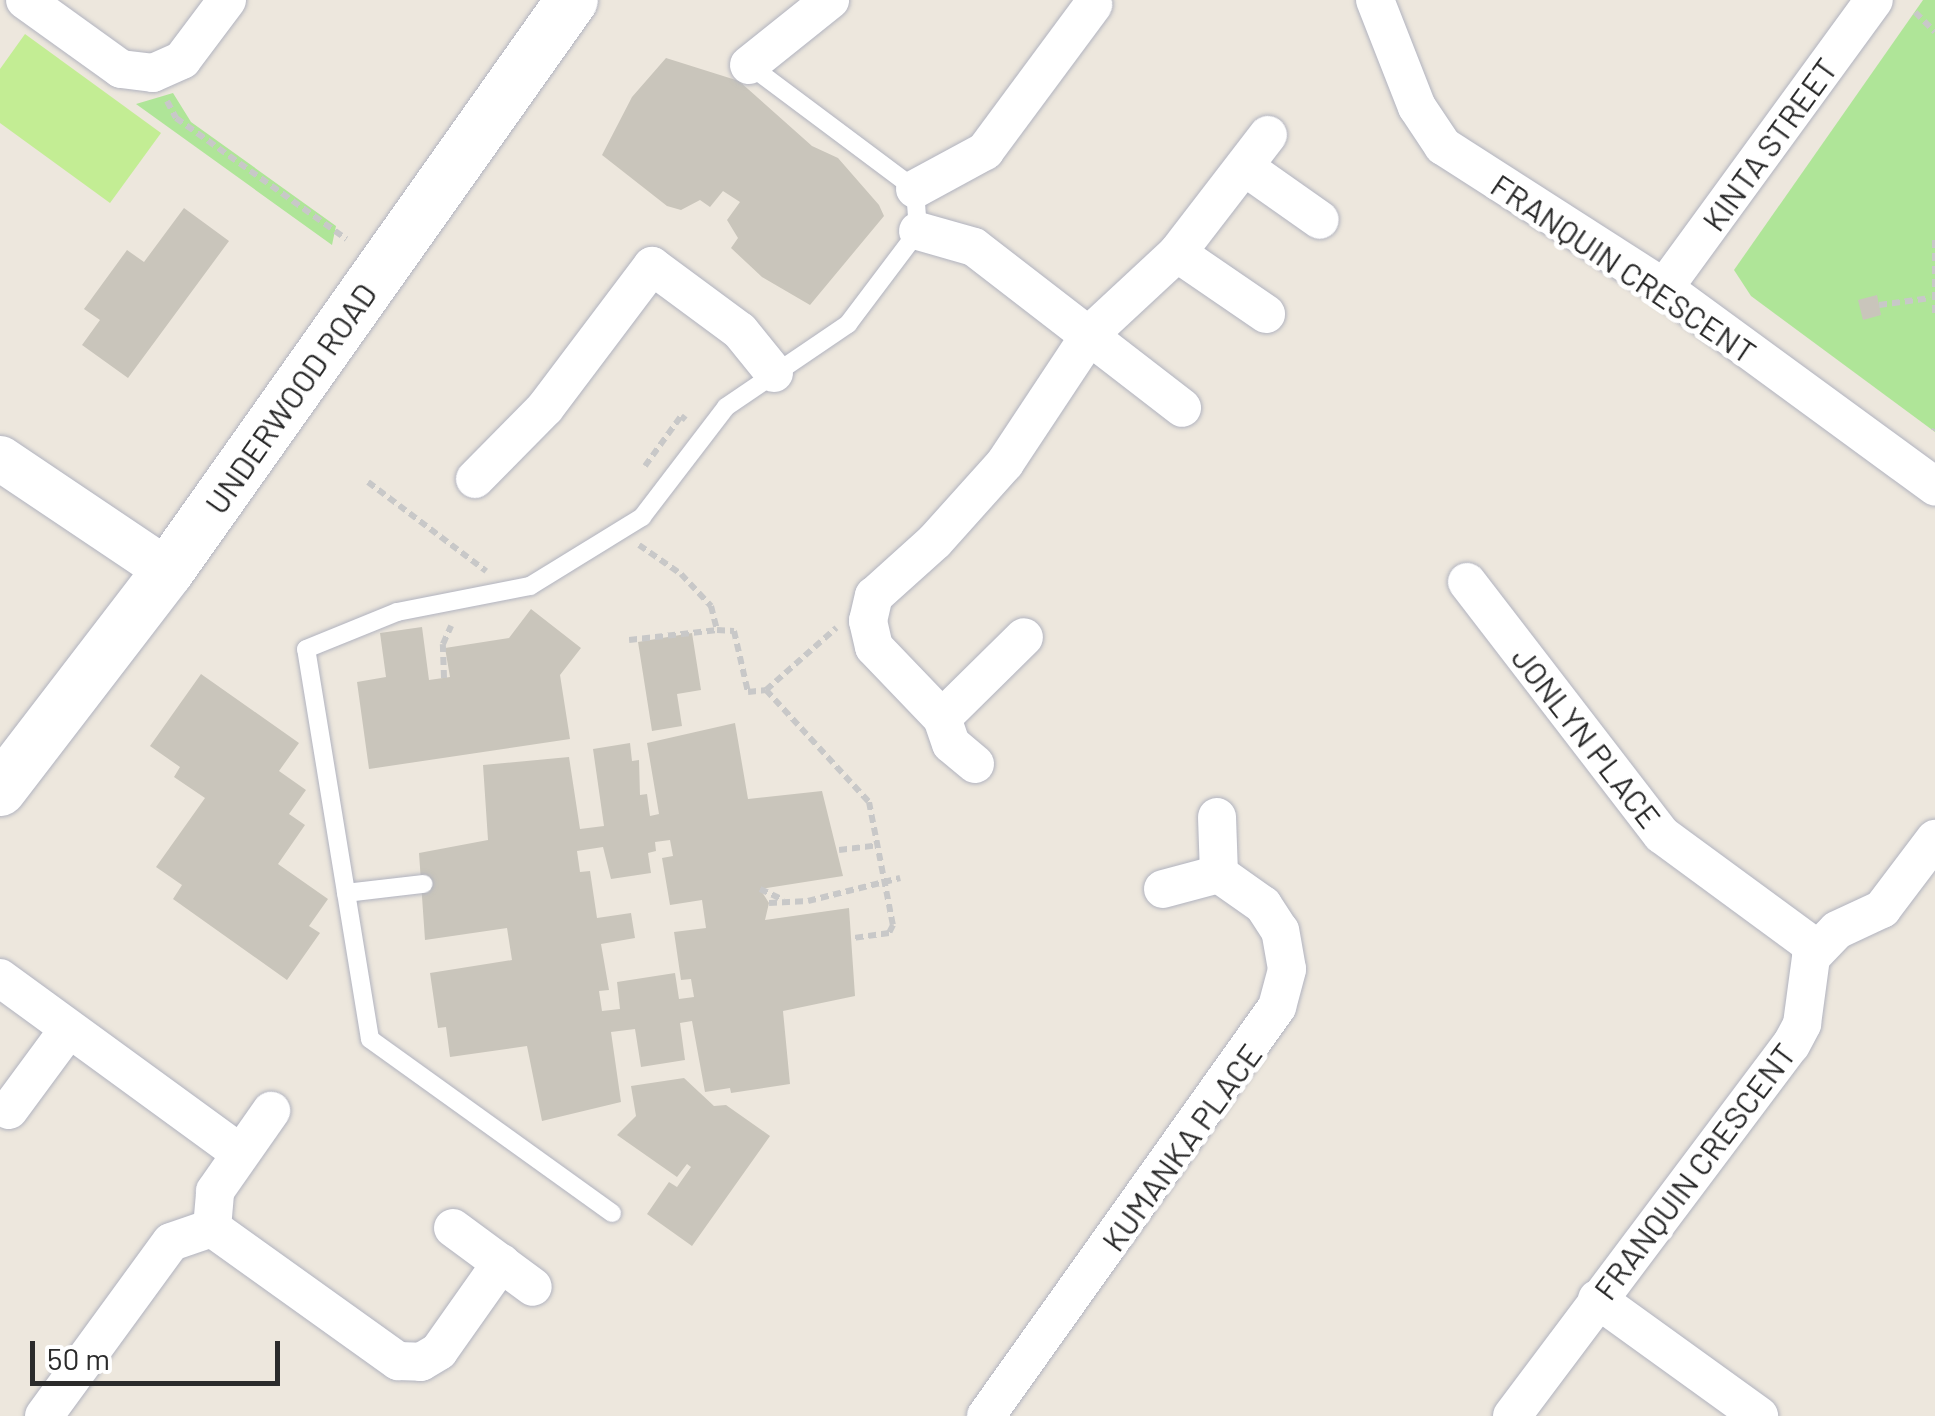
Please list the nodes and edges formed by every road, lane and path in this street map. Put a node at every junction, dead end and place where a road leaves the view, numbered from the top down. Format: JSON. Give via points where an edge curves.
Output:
{"nodes":[{"id":1,"x":25,"y":0,"type":"edge"},
{"id":2,"x":227,"y":0,"type":"edge"},
{"id":3,"x":572,"y":0,"type":"edge"},
{"id":4,"x":830,"y":0,"type":"edge"},
{"id":5,"x":1375,"y":0,"type":"edge"},
{"id":6,"x":1874,"y":0,"type":"edge"},
{"id":7,"x":1093,"y":5,"type":"dead end"},
{"id":8,"x":1915,"y":12,"type":"dead end"},
{"id":9,"x":1935,"y":32,"type":"edge"},
{"id":10,"x":748,"y":65,"type":"joint"},
{"id":11,"x":153,"y":74,"type":"junction"},
{"id":12,"x":1268,"y":134,"type":"dead end"},
{"id":13,"x":1246,"y":168,"type":"junction"},
{"id":14,"x":915,"y":189,"type":"junction"},
{"id":15,"x":1320,"y":220,"type":"dead end"},
{"id":16,"x":918,"y":231,"type":"junction"},
{"id":17,"x":346,"y":239,"type":"dead end"},
{"id":18,"x":1935,"y":240,"type":"edge"},
{"id":19,"x":1178,"y":253,"type":"junction"},
{"id":20,"x":1664,"y":288,"type":"junction"},
{"id":21,"x":1931,"y":298,"type":"junction"},
{"id":22,"x":1878,"y":305,"type":"dead end"},
{"id":23,"x":1266,"y":314,"type":"dead end"},
{"id":24,"x":1935,"y":318,"type":"edge"},
{"id":25,"x":1090,"y":333,"type":"junction"},
{"id":26,"x":774,"y":373,"type":"junction"},
{"id":27,"x":1182,"y":408,"type":"dead end"},
{"id":28,"x":0,"y":458,"type":"edge"},
{"id":29,"x":475,"y":479,"type":"dead end"},
{"id":30,"x":368,"y":482,"type":"dead end"},
{"id":31,"x":1935,"y":486,"type":"edge"},
{"id":32,"x":624,"y":553,"type":"dead end"},
{"id":33,"x":168,"y":571,"type":"junction"},
{"id":34,"x":487,"y":572,"type":"dead end"},
{"id":35,"x":1468,"y":582,"type":"dead end"},
{"id":36,"x":468,"y":620,"type":"dead end"},
{"id":37,"x":869,"y":626,"type":"junction"},
{"id":38,"x":717,"y":630,"type":"junction"},
{"id":39,"x":1024,"y":637,"type":"dead end"},
{"id":40,"x":629,"y":640,"type":"dead end"},
{"id":41,"x":444,"y":678,"type":"dead end"},
{"id":42,"x":766,"y":690,"type":"junction"},
{"id":43,"x":942,"y":718,"type":"junction"},
{"id":44,"x":975,"y":764,"type":"dead end"},
{"id":45,"x":0,"y":790,"type":"edge"},
{"id":46,"x":1217,"y":818,"type":"dead end"},
{"id":47,"x":1935,"y":839,"type":"edge"},
{"id":48,"x":878,"y":845,"type":"junction"},
{"id":49,"x":839,"y":850,"type":"dead end"},
{"id":50,"x":1219,"y":874,"type":"junction"},
{"id":51,"x":900,"y":878,"type":"dead end"},
{"id":52,"x":884,"y":881,"type":"junction"},
{"id":53,"x":423,"y":884,"type":"dead end"},
{"id":54,"x":1163,"y":888,"type":"dead end"},
{"id":55,"x":760,"y":889,"type":"dead end"},
{"id":56,"x":346,"y":893,"type":"junction"},
{"id":57,"x":785,"y":900,"type":"junction"},
{"id":58,"x":769,"y":903,"type":"dead end"},
{"id":59,"x":854,"y":938,"type":"dead end"},
{"id":60,"x":1817,"y":949,"type":"junction"},
{"id":61,"x":0,"y":978,"type":"edge"},
{"id":62,"x":68,"y":1030,"type":"junction"},
{"id":63,"x":9,"y":1110,"type":"dead end"},
{"id":64,"x":271,"y":1111,"type":"dead end"},
{"id":65,"x":239,"y":1152,"type":"junction"},
{"id":66,"x":612,"y":1213,"type":"dead end"},
{"id":67,"x":212,"y":1228,"type":"junction"},
{"id":68,"x":453,"y":1228,"type":"dead end"},
{"id":69,"x":501,"y":1263,"type":"junction"},
{"id":70,"x":534,"y":1286,"type":"dead end"},
{"id":71,"x":1598,"y":1299,"type":"junction"},
{"id":72,"x":44,"y":1416,"type":"edge"},
{"id":73,"x":986,"y":1416,"type":"edge"},
{"id":74,"x":1512,"y":1416,"type":"edge"},
{"id":75,"x":1760,"y":1416,"type":"edge"}],
"edges":[{"from":1,"to":11,"type":"street","via":[[121,69]]},
{"from":2,"to":11,"type":"street","via":[[182,60]]},
{"from":3,"to":33,"type":"main road","name":"UNDERWOOD ROAD"},
{"from":4,"to":10,"type":"street"},
{"from":5,"to":20,"type":"street","name":"FRANQUIN CRESCENT","via":[[1416,106],[1443,146]]},
{"from":6,"to":20,"type":"street","name":"KINTA STREET"},
{"from":7,"to":14,"type":"street","via":[[984,151]]},
{"from":8,"to":9,"type":"path"},
{"from":10,"to":14,"type":"lane"},
{"from":11,"to":17,"type":"path","via":[[176,118]]},
{"from":12,"to":13,"type":"street"},
{"from":13,"to":15,"type":"street"},
{"from":13,"to":19,"type":"street"},
{"from":14,"to":16,"type":"lane"},
{"from":16,"to":25,"type":"street","via":[[974,246]]},
{"from":16,"to":26,"type":"lane","via":[[848,324]]},
{"from":18,"to":21,"type":"path"},
{"from":19,"to":23,"type":"street"},
{"from":19,"to":25,"type":"street"},
{"from":20,"to":31,"type":"street","name":"FRANQUIN CRESCENT"},
{"from":21,"to":22,"type":"path"},
{"from":21,"to":24,"type":"path"},
{"from":25,"to":27,"type":"street"},
{"from":25,"to":37,"type":"street","via":[[1005,463],[874,596]]},
{"from":26,"to":29,"type":"street","via":[[740,331],[652,266],[546,408]]},
{"from":26,"to":56,"type":"lane","via":[[726,408],[642,517],[530,586],[398,612],[306,648]]},
{"from":28,"to":33,"type":"street"},
{"from":30,"to":34,"type":"path"},
{"from":32,"to":38,"type":"path","via":[[638,545],[682,574],[711,606]]},
{"from":33,"to":45,"type":"main road","name":"UNDERWOOD ROAD"},
{"from":35,"to":60,"type":"street","name":"JONLYN PLACE","via":[[1662,834]]},
{"from":36,"to":41,"type":"path","via":[[454,622],[442,644]]},
{"from":37,"to":42,"type":"path","via":[[840,624]]},
{"from":37,"to":43,"type":"street","via":[[874,647]]},
{"from":38,"to":40,"type":"path"},
{"from":38,"to":42,"type":"path","via":[[734,630],[748,692]]},
{"from":39,"to":43,"type":"street"},
{"from":42,"to":48,"type":"path","via":[[869,802]]},
{"from":43,"to":44,"type":"street","via":[[952,744]]},
{"from":46,"to":50,"type":"street"},
{"from":47,"to":60,"type":"street","via":[[1882,909],[1837,930]]},
{"from":48,"to":49,"type":"path"},
{"from":48,"to":52,"type":"path"},
{"from":50,"to":54,"type":"street"},
{"from":50,"to":73,"type":"street","name":"KUMANKA PLACE","via":[[1263,905],[1280,931],[1287,970],[1277,1008]]},
{"from":51,"to":52,"type":"path"},
{"from":52,"to":57,"type":"path"},
{"from":52,"to":59,"type":"path","via":[[889,933]]},
{"from":53,"to":56,"type":"lane"},
{"from":55,"to":57,"type":"path"},
{"from":56,"to":66,"type":"lane","via":[[370,1039]]},
{"from":57,"to":58,"type":"path"},
{"from":60,"to":71,"type":"street","name":"FRANQUIN CRESCENT","via":[[1792,1045]]},
{"from":61,"to":62,"type":"street"},
{"from":62,"to":63,"type":"street"},
{"from":62,"to":65,"type":"street"},
{"from":64,"to":65,"type":"street"},
{"from":65,"to":67,"type":"street","via":[[215,1191]]},
{"from":67,"to":69,"type":"street","via":[[398,1361],[421,1362],[439,1351]]},
{"from":67,"to":72,"type":"street","via":[[171,1242]]},
{"from":68,"to":69,"type":"street"},
{"from":69,"to":70,"type":"street"},
{"from":71,"to":74,"type":"street","name":"FRANQUIN CRESCENT"},
{"from":71,"to":75,"type":"street"}]}
